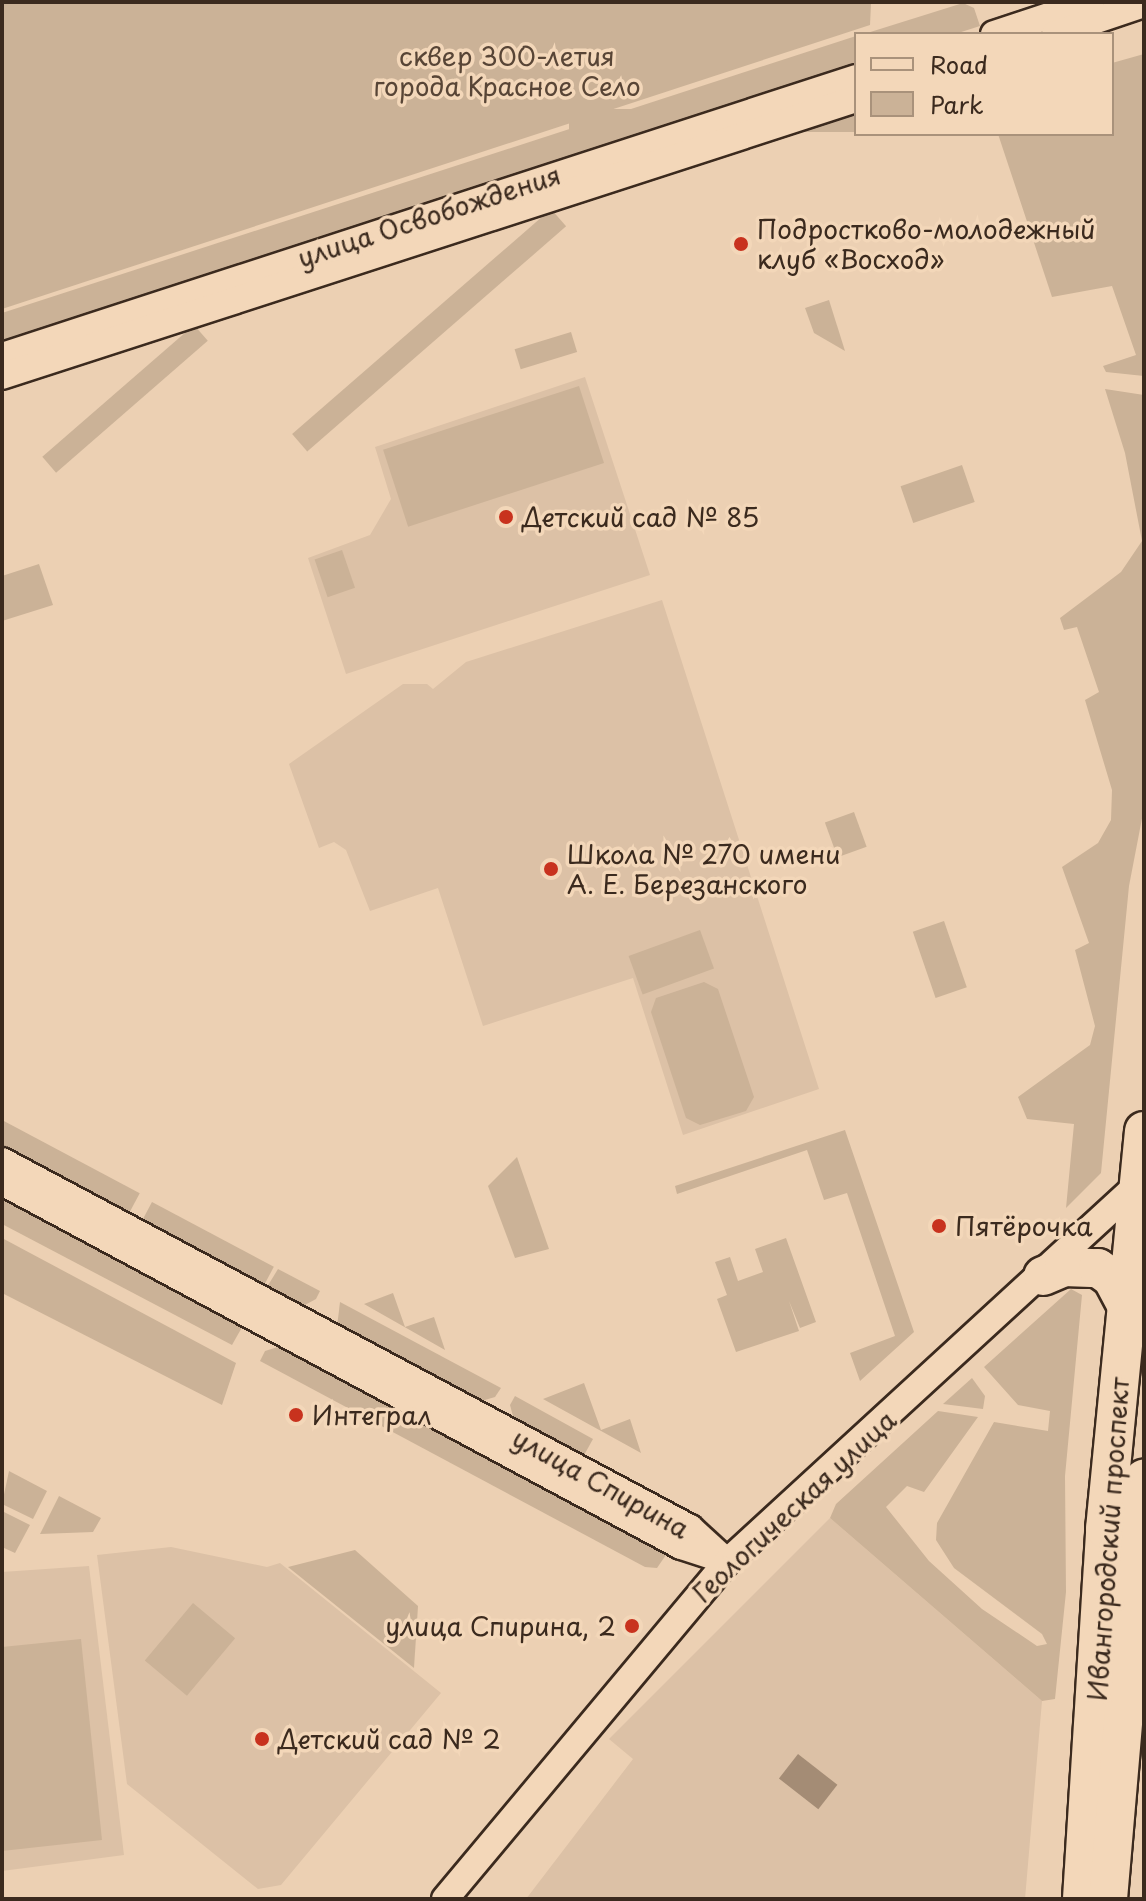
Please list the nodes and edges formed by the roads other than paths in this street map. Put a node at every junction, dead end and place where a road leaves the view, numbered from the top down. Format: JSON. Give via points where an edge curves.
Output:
{"nodes":[{"id":1,"x":1091,"y":2,"type":"edge"},
{"id":2,"x":1144,"y":4,"type":"edge"},
{"id":3,"x":1000,"y":32,"type":"edge"},
{"id":4,"x":1061,"y":32,"type":"edge"},
{"id":5,"x":854,"y":79,"type":"edge"},
{"id":6,"x":854,"y":100,"type":"edge"},
{"id":7,"x":2,"y":356,"type":"edge"},
{"id":8,"x":2,"y":376,"type":"edge"},
{"id":9,"x":1144,"y":1131,"type":"edge"},
{"id":10,"x":2,"y":1161,"type":"edge"},
{"id":11,"x":2,"y":1182,"type":"edge"},
{"id":12,"x":1141,"y":1182,"type":"edge"},
{"id":13,"x":1043,"y":1276,"type":"junction"},
{"id":14,"x":1127,"y":1306,"type":"junction"},
{"id":15,"x":1144,"y":1479,"type":"edge"},
{"id":16,"x":727,"y":1562,"type":"junction"},
{"id":17,"x":445,"y":1899,"type":"edge"},
{"id":18,"x":1082,"y":1899,"type":"edge"},
{"id":19,"x":1108,"y":1899,"type":"edge"}],
"edges":[{"from":1,"to":3,"type":"street"},
{"from":2,"to":4,"type":"street"},
{"from":5,"to":7,"type":"street","name":"улица Освобождения"},
{"from":6,"to":8,"type":"street","name":"улица Освобождения"},
{"from":9,"to":12,"type":"highway","name":"Ивангородский проспект"},
{"from":10,"to":16,"type":"street","name":"улица Спирина","via":[[690,1528]]},
{"from":11,"to":16,"type":"street","name":"улица Спирина","via":[[681,1546]]},
{"from":12,"to":13,"type":"street","name":"Геологическая улица"},
{"from":12,"to":14,"type":"highway","name":"Ивангородский проспект"},
{"from":13,"to":14,"type":"highway","via":[[1064,1267],[1098,1268],[1119,1286]]},
{"from":13,"to":16,"type":"street","name":"Геологическая улица"},
{"from":14,"to":18,"type":"highway","name":"Ивангородский проспект","via":[[1105,1529]]},
{"from":15,"to":19,"type":"highway","name":"Ивангородский проспект"},
{"from":16,"to":17,"type":"street","name":"Геологическая улица"}]}
